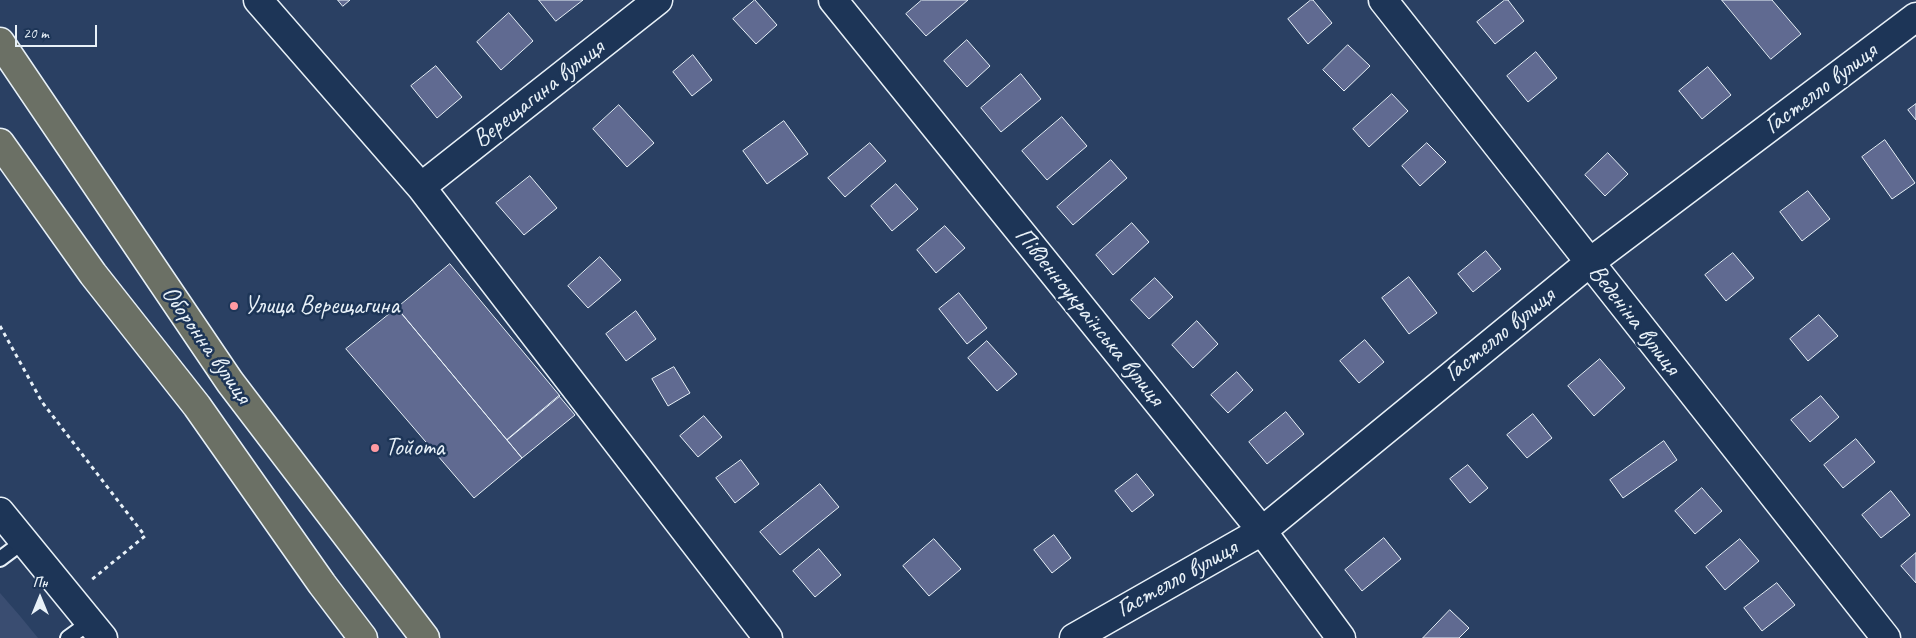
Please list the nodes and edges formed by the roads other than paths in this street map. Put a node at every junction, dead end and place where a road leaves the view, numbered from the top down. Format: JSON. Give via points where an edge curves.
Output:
{"nodes":[{"id":1,"x":258,"y":0,"type":"edge"},
{"id":2,"x":658,"y":0,"type":"edge"},
{"id":3,"x":833,"y":0,"type":"edge"},
{"id":4,"x":1383,"y":0,"type":"edge"},
{"id":5,"x":1916,"y":17,"type":"edge"},
{"id":6,"x":0,"y":42,"type":"edge"},
{"id":7,"x":0,"y":143,"type":"edge"},
{"id":8,"x":421,"y":187,"type":"junction"},
{"id":9,"x":1589,"y":263,"type":"junction"},
{"id":10,"x":0,"y":512,"type":"edge"},
{"id":11,"x":1262,"y":531,"type":"junction"},
{"id":12,"x":24,"y":541,"type":"junction"},
{"id":13,"x":0,"y":559,"type":"edge"},
{"id":14,"x":87,"y":633,"type":"edge"},
{"id":15,"x":363,"y":638,"type":"edge"},
{"id":16,"x":425,"y":638,"type":"edge"},
{"id":17,"x":768,"y":638,"type":"edge"},
{"id":18,"x":1074,"y":638,"type":"edge"},
{"id":19,"x":1341,"y":638,"type":"edge"},
{"id":20,"x":1886,"y":638,"type":"edge"}],
"edges":[{"from":1,"to":8,"type":"street"},
{"from":2,"to":8,"type":"street","name":"Верещагина вулиця"},
{"from":3,"to":11,"type":"street","name":"Південноукраїнська вулиця"},
{"from":4,"to":9,"type":"street","name":"Веденіна вулиця"},
{"from":5,"to":9,"type":"street","name":"Гастелло вулиця"},
{"from":6,"to":16,"type":"main road","name":"Оборонна вулиця","via":[[230,382]]},
{"from":7,"to":15,"type":"main road","name":"Оборонна вулиця","via":[[93,274],[197,406]]},
{"from":8,"to":17,"type":"street"},
{"from":9,"to":11,"type":"street","name":"Гастелло вулиця"},
{"from":9,"to":20,"type":"street","name":"Веденіна вулиця"},
{"from":10,"to":12,"type":"street"},
{"from":11,"to":18,"type":"street","name":"Гастелло вулиця"},
{"from":11,"to":19,"type":"street","name":"Південноукраїнська вулиця"},
{"from":12,"to":13,"type":"lane"},
{"from":12,"to":14,"type":"street","via":[[69,598]]}]}
